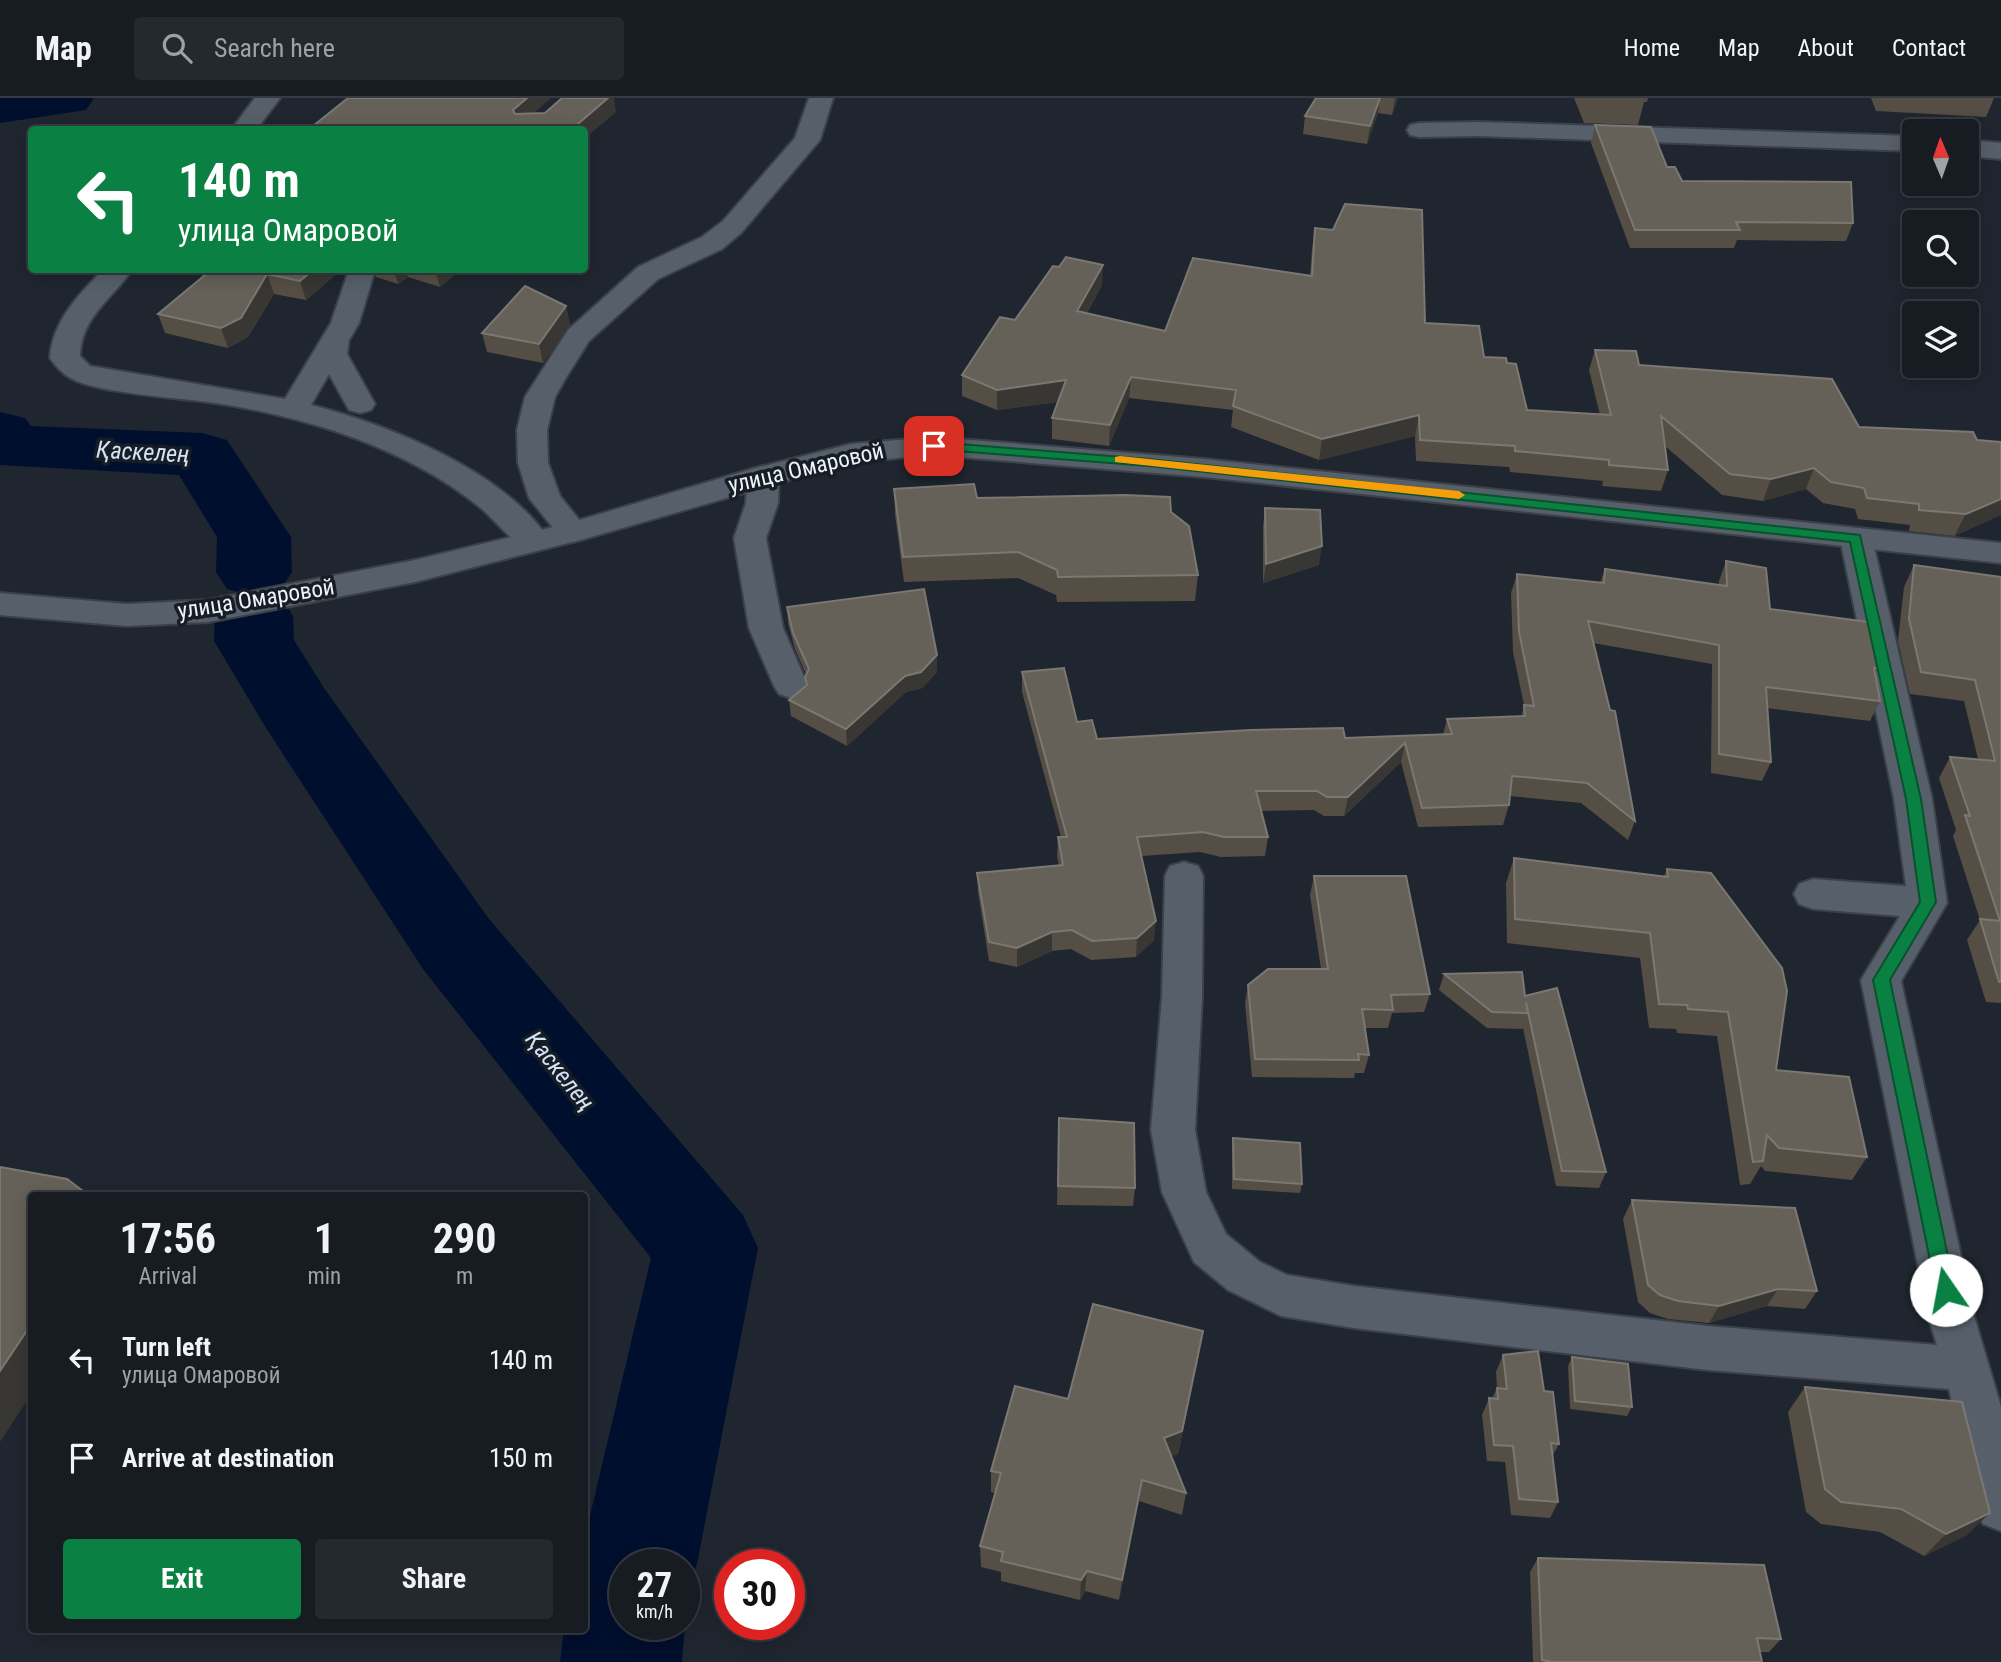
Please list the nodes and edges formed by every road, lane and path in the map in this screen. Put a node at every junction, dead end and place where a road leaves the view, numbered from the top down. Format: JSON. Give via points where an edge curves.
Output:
{"nodes":[{"id":1,"x":268,"y":98,"type":"edge"},
{"id":2,"x":813,"y":102,"type":"edge"},
{"id":3,"x":246,"y":126,"type":"edge"},
{"id":4,"x":1419,"y":130,"type":"dead end"},
{"id":5,"x":1902,"y":144,"type":"edge"},
{"id":6,"x":1979,"y":149,"type":"edge"},
{"id":7,"x":2001,"y":151,"type":"edge"},
{"id":8,"x":115,"y":273,"type":"edge"},
{"id":9,"x":361,"y":273,"type":"edge"},
{"id":10,"x":335,"y":338,"type":"junction"},
{"id":11,"x":360,"y":404,"type":"dead end"},
{"id":12,"x":293,"y":410,"type":"junction"},
{"id":13,"x":762,"y":476,"type":"junction"},
{"id":14,"x":573,"y":532,"type":"junction"},
{"id":15,"x":1856,"y":538,"type":"junction"},
{"id":16,"x":534,"y":541,"type":"junction"},
{"id":17,"x":2001,"y":553,"type":"edge"},
{"id":18,"x":1,"y":605,"type":"edge"},
{"id":19,"x":791,"y":687,"type":"dead end"},
{"id":20,"x":1184,"y":876,"type":"dead end"},
{"id":21,"x":1813,"y":894,"type":"dead end"},
{"id":22,"x":1928,"y":902,"type":"junction"},
{"id":23,"x":1968,"y":1369,"type":"junction"},
{"id":24,"x":2001,"y":1507,"type":"edge"}],
"edges":[{"from":1,"to":3,"type":"street"},
{"from":2,"to":14,"type":"street","via":[[807,140],[732,227],[712,243],[648,273],[578,336],[552,376],[532,430],[533,463],[545,498]]},
{"from":4,"to":5,"type":"street"},
{"from":6,"to":7,"type":"street"},
{"from":8,"to":12,"type":"street","via":[[76,320],[64,344],[65,358],[80,372]]},
{"from":9,"to":10,"type":"street","via":[[345,323]]},
{"from":10,"to":11,"type":"street","via":[[333,354]]},
{"from":10,"to":12,"type":"street"},
{"from":12,"to":16,"type":"street","via":[[392,442],[460,477],[514,518]]},
{"from":13,"to":14,"type":"street","name":"улица Омаровой"},
{"from":13,"to":15,"type":"street","name":"улица Омаровой","via":[[850,453],[934,446],[1149,463]]},
{"from":13,"to":19,"type":"street","via":[[762,503],[750,538],[766,628]]},
{"from":14,"to":16,"type":"street","name":"улица Омаровой"},
{"from":15,"to":17,"type":"street","name":"улица Омаровой"},
{"from":15,"to":22,"type":"street","via":[[1913,799]]},
{"from":16,"to":18,"type":"street","name":"улица Омаровой","via":[[323,590],[208,611],[127,615]]},
{"from":20,"to":23,"type":"street","via":[[1174,1130],[1184,1192],[1210,1248],[1244,1276],[1281,1295],[1354,1307],[1708,1348]]},
{"from":21,"to":22,"type":"street"},
{"from":22,"to":23,"type":"street","via":[[1881,980],[1951,1316]]},
{"from":23,"to":24,"type":"street"}]}
